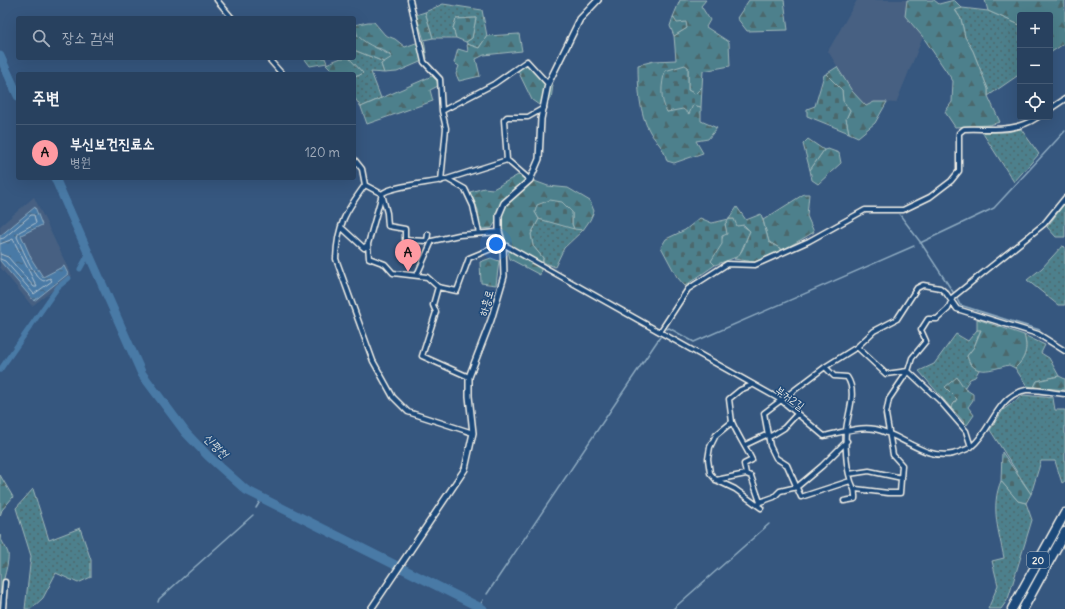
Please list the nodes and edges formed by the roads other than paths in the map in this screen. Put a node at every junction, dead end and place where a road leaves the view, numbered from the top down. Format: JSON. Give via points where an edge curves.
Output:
{"nodes":[{"id":1,"x":217,"y":0,"type":"edge"},
{"id":2,"x":410,"y":0,"type":"edge"},
{"id":3,"x":598,"y":0,"type":"edge"},
{"id":4,"x":230,"y":16,"type":"edge"},
{"id":5,"x":270,"y":60,"type":"edge"},
{"id":6,"x":280,"y":72,"type":"edge"},
{"id":7,"x":548,"y":84,"type":"junction"},
{"id":8,"x":1065,"y":98,"type":"edge"},
{"id":9,"x":1053,"y":107,"type":"edge"},
{"id":10,"x":544,"y":108,"type":"junction"},
{"id":11,"x":442,"y":111,"type":"junction"},
{"id":12,"x":1033,"y":120,"type":"edge"},
{"id":13,"x":507,"y":160,"type":"junction"},
{"id":14,"x":356,"y":162,"type":"edge"},
{"id":15,"x":447,"y":180,"type":"junction"},
{"id":16,"x":530,"y":180,"type":"junction"},
{"id":17,"x":441,"y":181,"type":"junction"},
{"id":18,"x":365,"y":185,"type":"junction"},
{"id":19,"x":382,"y":194,"type":"junction"},
{"id":20,"x":1065,"y":198,"type":"edge"},
{"id":21,"x":341,"y":228,"type":"junction"},
{"id":22,"x":500,"y":232,"type":"junction"},
{"id":23,"x":479,"y":233,"type":"junction"},
{"id":24,"x":428,"y":234,"type":"dead end"},
{"id":25,"x":368,"y":244,"type":"junction"},
{"id":26,"x":503,"y":244,"type":"junction"},
{"id":27,"x":417,"y":275,"type":"junction"},
{"id":28,"x":438,"y":287,"type":"junction"},
{"id":29,"x":950,"y":300,"type":"junction"},
{"id":30,"x":660,"y":332,"type":"junction"},
{"id":31,"x":857,"y":347,"type":"junction"},
{"id":32,"x":1065,"y":351,"type":"edge"},
{"id":33,"x":825,"y":367,"type":"junction"},
{"id":34,"x":908,"y":371,"type":"junction"},
{"id":35,"x":469,"y":376,"type":"junction"},
{"id":36,"x":752,"y":385,"type":"junction"},
{"id":37,"x":1065,"y":394,"type":"edge"},
{"id":38,"x":781,"y":400,"type":"junction"},
{"id":39,"x":797,"y":414,"type":"junction"},
{"id":40,"x":732,"y":422,"type":"junction"},
{"id":41,"x":846,"y":432,"type":"junction"},
{"id":42,"x":473,"y":433,"type":"junction"},
{"id":43,"x":766,"y":435,"type":"junction"},
{"id":44,"x":891,"y":436,"type":"junction"},
{"id":45,"x":847,"y":441,"type":"junction"},
{"id":46,"x":745,"y":445,"type":"junction"},
{"id":47,"x":971,"y":447,"type":"junction"},
{"id":48,"x":746,"y":474,"type":"junction"},
{"id":49,"x":849,"y":474,"type":"junction"},
{"id":50,"x":902,"y":478,"type":"junction"},
{"id":51,"x":716,"y":480,"type":"junction"},
{"id":52,"x":850,"y":481,"type":"junction"},
{"id":53,"x":797,"y":487,"type":"junction"},
{"id":54,"x":856,"y":489,"type":"junction"},
{"id":55,"x":844,"y":501,"type":"dead end"},
{"id":56,"x":760,"y":505,"type":"junction"},
{"id":57,"x":1065,"y":513,"type":"edge"},
{"id":58,"x":1065,"y":532,"type":"edge"},
{"id":59,"x":5,"y":582,"type":"dead end"},
{"id":60,"x":3,"y":609,"type":"edge"},
{"id":61,"x":371,"y":609,"type":"edge"},
{"id":62,"x":1012,"y":609,"type":"edge"},
{"id":63,"x":1023,"y":609,"type":"edge"}],
"edges":[{"from":1,"to":4,"type":"street"},
{"from":2,"to":11,"type":"street","via":[[424,62],[440,79]]},
{"from":3,"to":7,"type":"street","name":"하흥로","via":[[580,19]]},
{"from":5,"to":6,"type":"street"},
{"from":7,"to":10,"type":"street","name":"하흥로"},
{"from":7,"to":11,"type":"street","via":[[527,61],[494,84]]},
{"from":8,"to":9,"type":"street"},
{"from":10,"to":13,"type":"street","via":[[528,116],[507,117],[504,120]]},
{"from":10,"to":16,"type":"street","name":"하흥로","via":[[539,159]]},
{"from":11,"to":17,"type":"street","via":[[446,128]]},
{"from":12,"to":30,"type":"street","via":[[1011,129],[964,129],[959,133],[959,171],[951,181],[930,197],[903,210],[865,210],[809,241],[755,265],[727,264],[688,289]]},
{"from":13,"to":15,"type":"street"},
{"from":13,"to":16,"type":"street"},
{"from":14,"to":18,"type":"street","via":[[362,169]]},
{"from":15,"to":17,"type":"street"},
{"from":15,"to":23,"type":"street","via":[[465,189],[473,206]]},
{"from":16,"to":22,"type":"street","name":"하흥로","via":[[504,203],[499,215]]},
{"from":17,"to":19,"type":"street","via":[[395,187]]},
{"from":18,"to":19,"type":"street"},
{"from":18,"to":21,"type":"street","via":[[346,210]]},
{"from":19,"to":24,"type":"street","via":[[388,226],[405,229],[405,240],[427,241]]},
{"from":19,"to":25,"type":"street"},
{"from":20,"to":29,"type":"street","via":[[1044,224]]},
{"from":21,"to":25,"type":"street","via":[[364,248]]},
{"from":21,"to":42,"type":"street","via":[[336,259],[373,361],[393,397],[408,412]]},
{"from":22,"to":23,"type":"street"},
{"from":22,"to":26,"type":"street","name":"하흥로"},
{"from":23,"to":27,"type":"street","via":[[432,241]]},
{"from":25,"to":27,"type":"street","via":[[369,258],[385,264],[393,273]]},
{"from":26,"to":28,"type":"street","via":[[469,258],[457,291]]},
{"from":26,"to":30,"type":"street","name":"부거2길"},
{"from":26,"to":35,"type":"street","name":"하흥로","via":[[504,276],[492,320]]},
{"from":27,"to":28,"type":"street","via":[[427,277]]},
{"from":28,"to":35,"type":"street","via":[[433,305],[436,312],[422,356]]},
{"from":29,"to":31,"type":"street","via":[[940,288],[917,288],[897,319],[874,331]]},
{"from":29,"to":32,"type":"street","via":[[957,309],[1038,334]]},
{"from":29,"to":34,"type":"street","via":[[948,308],[937,319],[928,319],[921,330],[926,341],[912,358]]},
{"from":30,"to":36,"type":"street","name":"부거2길"},
{"from":31,"to":33,"type":"street"},
{"from":31,"to":34,"type":"street","via":[[886,374]]},
{"from":33,"to":38,"type":"street"},
{"from":33,"to":41,"type":"street","via":[[834,376],[847,377],[852,384]]},
{"from":34,"to":44,"type":"street","via":[[890,399],[886,414]]},
{"from":34,"to":47,"type":"street","via":[[939,400],[966,431]]},
{"from":35,"to":42,"type":"street","name":"하흥로","via":[[468,396]]},
{"from":36,"to":38,"type":"street","name":"부거2길"},
{"from":36,"to":40,"type":"street","via":[[729,399]]},
{"from":37,"to":47,"type":"street","name":"부거2길","via":[[1025,390],[1005,400],[980,438]]},
{"from":38,"to":39,"type":"street","name":"부거2길"},
{"from":38,"to":43,"type":"street","via":[[764,412]]},
{"from":39,"to":41,"type":"street","name":"부거2길","via":[[824,436]]},
{"from":39,"to":43,"type":"street","via":[[784,428],[771,436]]},
{"from":40,"to":46,"type":"street","via":[[741,442]]},
{"from":40,"to":51,"type":"street","via":[[716,435],[710,447],[710,473]]},
{"from":41,"to":44,"type":"street","name":"부거2길","via":[[875,429]]},
{"from":41,"to":45,"type":"street"},
{"from":42,"to":61,"type":"street","name":"하흥로","via":[[465,469]]},
{"from":43,"to":46,"type":"street"},
{"from":43,"to":53,"type":"street","via":[[776,458],[787,465]]},
{"from":44,"to":47,"type":"street","name":"부거2길","via":[[916,448],[936,453],[951,454]]},
{"from":44,"to":50,"type":"street","via":[[893,455],[902,465]]},
{"from":45,"to":49,"type":"street"},
{"from":45,"to":53,"type":"street"},
{"from":46,"to":48,"type":"street","via":[[752,460],[744,464]]},
{"from":48,"to":51,"type":"street"},
{"from":48,"to":56,"type":"street","via":[[751,476]]},
{"from":49,"to":50,"type":"street","via":[[869,471]]},
{"from":49,"to":52,"type":"street"},
{"from":50,"to":54,"type":"street","via":[[900,493],[888,494]]},
{"from":51,"to":56,"type":"street","via":[[736,489]]},
{"from":52,"to":53,"type":"street","via":[[801,497]]},
{"from":52,"to":54,"type":"street"},
{"from":53,"to":56,"type":"street","via":[[780,491]]},
{"from":54,"to":55,"type":"street","via":[[856,499]]},
{"from":57,"to":62,"type":"highway","number":"20"},
{"from":58,"to":63,"type":"highway","number":"20"},
{"from":59,"to":60,"type":"street"}]}
